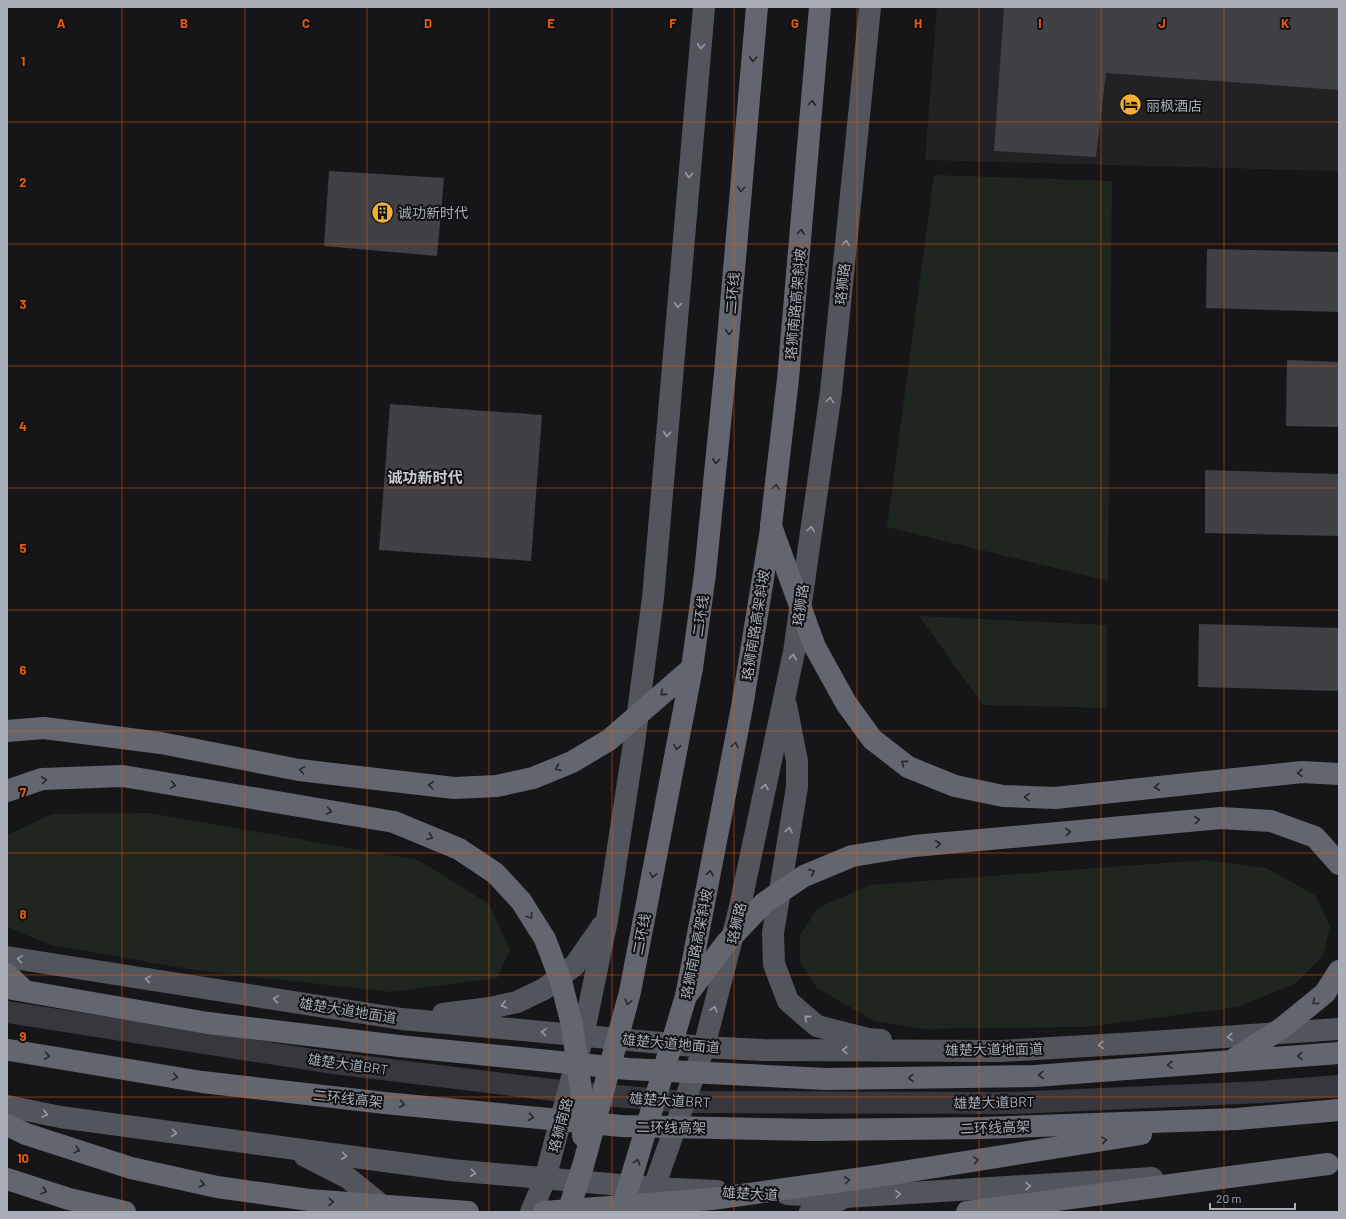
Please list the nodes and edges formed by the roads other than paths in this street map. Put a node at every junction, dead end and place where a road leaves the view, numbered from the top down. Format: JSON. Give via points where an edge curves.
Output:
{"nodes":[{"id":1,"x":704,"y":7,"type":"edge"},
{"id":2,"x":870,"y":7,"type":"edge"},
{"id":3,"x":756,"y":14,"type":"edge"},
{"id":4,"x":819,"y":16,"type":"edge"},
{"id":5,"x":771,"y":526,"type":"junction"},
{"id":6,"x":692,"y":668,"type":"junction"},
{"id":7,"x":785,"y":696,"type":"junction"},
{"id":8,"x":7,"y":731,"type":"edge"},
{"id":9,"x":1339,"y":774,"type":"edge"},
{"id":10,"x":7,"y":791,"type":"edge"},
{"id":11,"x":1339,"y":864,"type":"edge"},
{"id":12,"x":606,"y":920,"type":"junction"},
{"id":13,"x":7,"y":957,"type":"edge"},
{"id":14,"x":1339,"y":971,"type":"edge"},
{"id":15,"x":7,"y":974,"type":"edge"},
{"id":16,"x":16,"y":990,"type":"edge"},
{"id":17,"x":686,"y":996,"type":"junction"},
{"id":18,"x":7,"y":1012,"type":"edge"},
{"id":19,"x":402,"y":1019,"type":"junction"},
{"id":20,"x":1339,"y":1029,"type":"edge"},
{"id":21,"x":583,"y":1036,"type":"junction"},
{"id":22,"x":704,"y":1047,"type":"junction"},
{"id":23,"x":7,"y":1049,"type":"edge"},
{"id":24,"x":967,"y":1051,"type":"junction"},
{"id":25,"x":1339,"y":1053,"type":"edge"},
{"id":26,"x":1232,"y":1060,"type":"junction"},
{"id":27,"x":1339,"y":1086,"type":"edge"},
{"id":28,"x":569,"y":1092,"type":"junction"},
{"id":29,"x":685,"y":1102,"type":"junction"},
{"id":30,"x":7,"y":1106,"type":"edge"},
{"id":31,"x":1339,"y":1110,"type":"edge"},
{"id":32,"x":1237,"y":1119,"type":"junction"},
{"id":33,"x":7,"y":1126,"type":"edge"},
{"id":34,"x":292,"y":1149,"type":"junction"},
{"id":35,"x":1339,"y":1161,"type":"edge"},
{"id":36,"x":583,"y":1166,"type":"junction"},
{"id":37,"x":1339,"y":1166,"type":"edge"},
{"id":38,"x":7,"y":1179,"type":"edge"},
{"id":39,"x":545,"y":1179,"type":"junction"},
{"id":40,"x":654,"y":1188,"type":"junction"},
{"id":41,"x":845,"y":1197,"type":"junction"},
{"id":42,"x":126,"y":1212,"type":"edge"},
{"id":43,"x":390,"y":1212,"type":"edge"},
{"id":44,"x":468,"y":1212,"type":"edge"},
{"id":45,"x":531,"y":1212,"type":"edge"},
{"id":46,"x":544,"y":1212,"type":"edge"},
{"id":47,"x":568,"y":1212,"type":"edge"},
{"id":48,"x":621,"y":1212,"type":"edge"},
{"id":49,"x":644,"y":1212,"type":"edge"},
{"id":50,"x":810,"y":1212,"type":"edge"},
{"id":51,"x":967,"y":1212,"type":"edge"}],
"edges":[{"from":1,"to":12,"type":"main road","one_way":true,"via":[[653,598],[634,743]]},
{"from":7,"to":2,"type":"main road","name":"珞狮路","one_way":true,"via":[[794,652],[831,392]]},
{"from":3,"to":6,"type":"highway","name":"二环线","one_way":true,"via":[[707,558]]},
{"from":5,"to":4,"type":"highway","name":"珞狮南路高架斜坡","one_way":true,"via":[[788,379]]},
{"from":9,"to":5,"type":"highway","one_way":true,"bridge":true,"via":[[1302,772],[1055,798],[1003,796],[954,786],[908,767],[872,739],[846,703],[815,647]]},
{"from":17,"to":5,"type":"highway","name":"珞狮南路高架斜坡","one_way":true,"bridge":true,"via":[[742,707]]},
{"from":6,"to":8,"type":"highway","one_way":true,"bridge":true,"via":[[609,740],[565,765],[533,778],[497,786],[454,788],[299,770],[160,743],[44,728]]},
{"from":6,"to":36,"type":"highway","name":"二环线","one_way":true,"bridge":true,"via":[[630,992]]},
{"from":22,"to":7,"type":"main road","name":"珞狮路","one_way":true,"via":[[739,911]]},
{"from":24,"to":7,"type":"main road","one_way":true,"via":[[868,1039],[818,1026],[788,1001],[774,964],[773,933],[796,786],[797,761]]},
{"from":10,"to":36,"type":"highway","one_way":true,"bridge":true,"via":[[42,779],[123,776],[394,822],[459,849],[495,873],[521,901],[545,939],[561,981],[572,1025],[582,1097]]},
{"from":17,"to":11,"type":"highway","one_way":true,"bridge":true,"via":[[727,942],[764,903],[804,876],[852,856],[914,846],[1221,818],[1271,821],[1315,837]]},
{"from":12,"to":19,"type":"main road","one_way":true,"via":[[574,965],[544,989],[517,1002],[490,1008]]},
{"from":12,"to":21,"type":"main road"},
{"from":19,"to":13,"type":"main road","name":"雄楚大道地面道","one_way":true},
{"from":14,"to":26,"type":"highway","one_way":true,"bridge":true,"via":[[1325,993],[1282,1028]]},
{"from":15,"to":16,"type":"highway"},
{"from":26,"to":16,"type":"highway","one_way":true,"bridge":true,"via":[[1034,1076],[849,1079],[629,1068],[398,1046],[208,1022]]},
{"from":48,"to":17,"type":"highway","name":"珞狮南路高架斜坡","one_way":true,"bridge":true},
{"from":18,"to":28,"type":"lane","name":"雄楚大道BRT","via":[[326,1062]]},
{"from":21,"to":19,"type":"main road","name":"雄楚大道地面道","one_way":true},
{"from":20,"to":24,"type":"main road","name":"雄楚大道地面道","one_way":true,"via":[[1137,1043]]},
{"from":21,"to":22,"type":"main road","name":"雄楚大道地面道"},
{"from":21,"to":28,"type":"main road","name":"珞狮南路"},
{"from":24,"to":22,"type":"main road","name":"雄楚大道地面道","one_way":true,"via":[[762,1050]]},
{"from":22,"to":29,"type":"main road","name":"珞狮路"},
{"from":23,"to":32,"type":"highway","name":"二环线高架","one_way":true,"bridge":true,"via":[[202,1082],[622,1126],[816,1130],[991,1128]]},
{"from":25,"to":26,"type":"highway","one_way":true,"bridge":true},
{"from":27,"to":29,"type":"lane","name":"雄楚大道BRT","via":[[1013,1103]]},
{"from":28,"to":29,"type":"lane","name":"雄楚大道BRT"},
{"from":28,"to":39,"type":"main road","name":"珞狮南路"},
{"from":29,"to":40,"type":"main road","name":"珞狮路"},
{"from":30,"to":34,"type":"main road","one_way":true,"via":[[60,1117]]},
{"from":31,"to":32,"type":"highway","name":"二环线高架","bridge":true},
{"from":46,"to":32,"type":"highway","one_way":true,"bridge":true,"via":[[712,1199],[878,1176]]},
{"from":33,"to":44,"type":"highway","one_way":true,"bridge":true,"via":[[131,1168],[217,1187],[309,1200]]},
{"from":34,"to":39,"type":"main road","one_way":true,"via":[[451,1170]]},
{"from":34,"to":43,"type":"main road","via":[[348,1178]]},
{"from":35,"to":51,"type":"highway","bridge":true},
{"from":36,"to":47,"type":"highway","name":"二环线","bridge":true},
{"from":41,"to":37,"type":"main road","one_way":true},
{"from":38,"to":42,"type":"highway","one_way":true,"via":[[69,1199]]},
{"from":39,"to":40,"type":"main road"},
{"from":39,"to":45,"type":"main road","name":"珞狮南路"},
{"from":40,"to":41,"type":"main road","name":"雄楚大道"},
{"from":40,"to":49,"type":"main road"},
{"from":41,"to":50,"type":"main road"}]}
